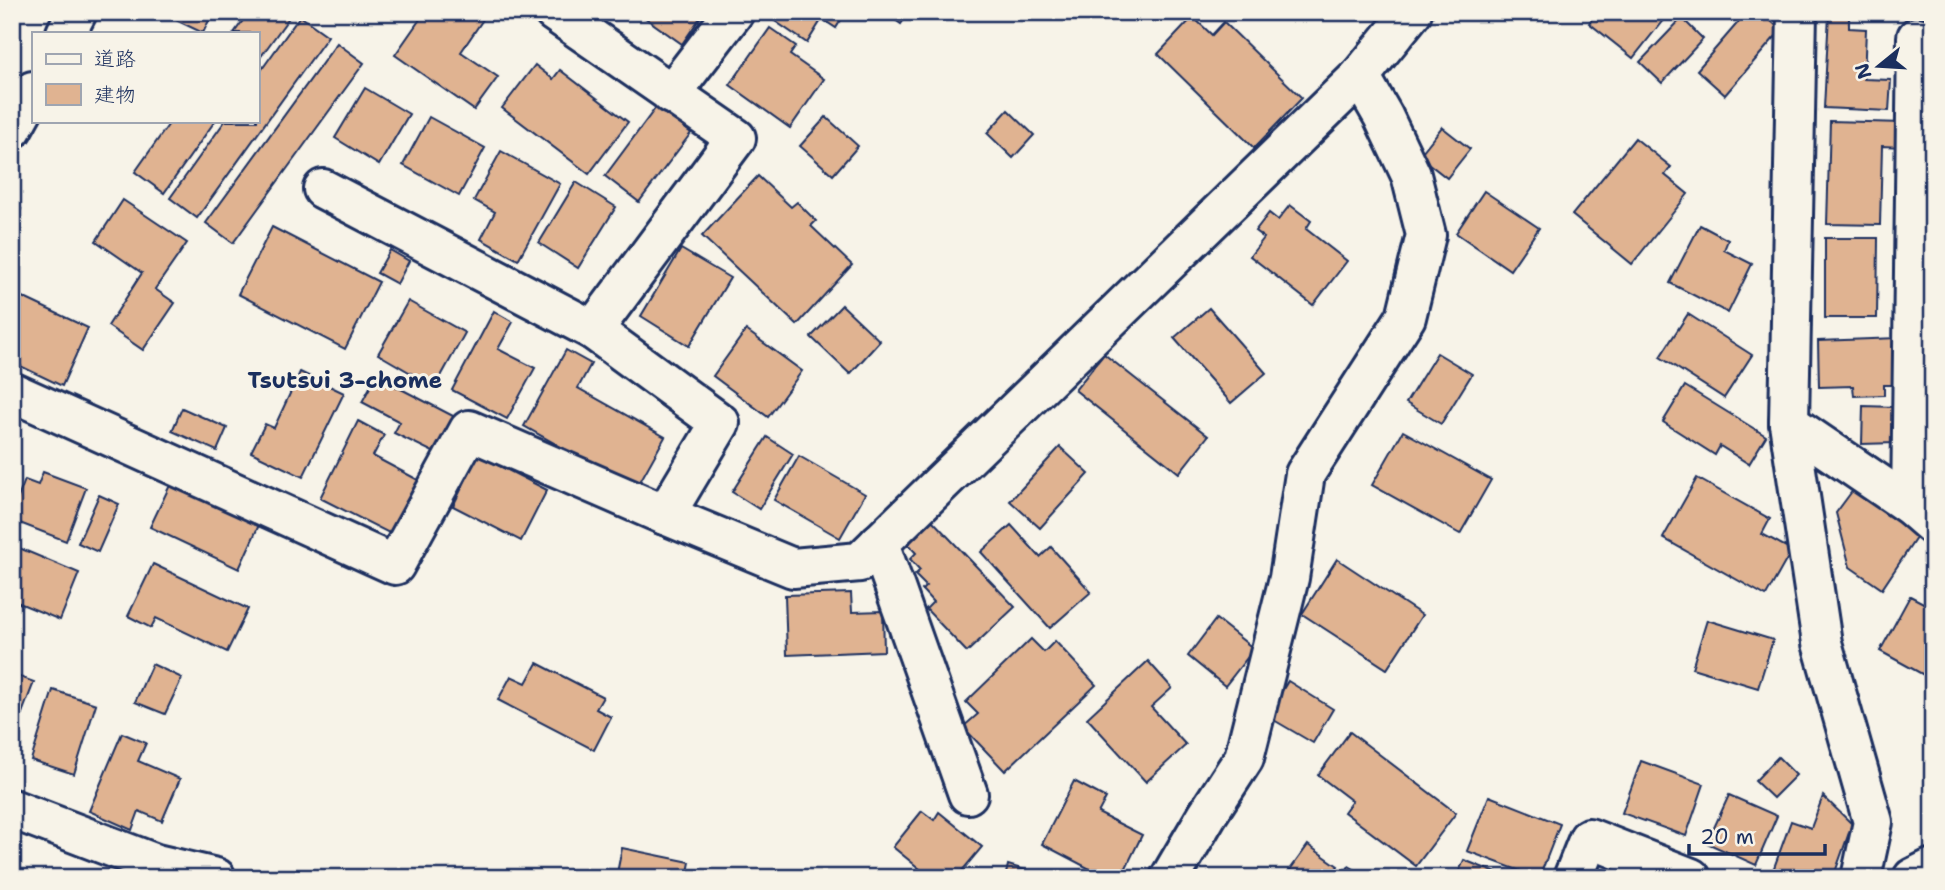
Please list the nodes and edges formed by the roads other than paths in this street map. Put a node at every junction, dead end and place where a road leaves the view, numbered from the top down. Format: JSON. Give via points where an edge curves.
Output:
{"nodes":[{"id":1,"x":78,"y":12,"type":"edge"},
{"id":2,"x":554,"y":12,"type":"edge"},
{"id":3,"x":734,"y":12,"type":"edge"},
{"id":4,"x":1412,"y":12,"type":"edge"},
{"id":5,"x":1797,"y":12,"type":"edge"},
{"id":6,"x":67,"y":32,"type":"edge"},
{"id":7,"x":1915,"y":36,"type":"edge"},
{"id":8,"x":1360,"y":76,"type":"junction"},
{"id":9,"x":32,"y":93,"type":"edge"},
{"id":10,"x":671,"y":94,"type":"junction"},
{"id":11,"x":12,"y":129,"type":"edge"},
{"id":12,"x":323,"y":190,"type":"dead end"},
{"id":13,"x":593,"y":330,"type":"junction"},
{"id":14,"x":12,"y":392,"type":"edge"},
{"id":15,"x":1789,"y":423,"type":"junction"},
{"id":16,"x":665,"y":515,"type":"junction"},
{"id":17,"x":1922,"y":516,"type":"edge"},
{"id":18,"x":879,"y":543,"type":"junction"},
{"id":19,"x":968,"y":794,"type":"dead end"},
{"id":20,"x":12,"y":809,"type":"edge"},
{"id":21,"x":1933,"y":868,"type":"edge"},
{"id":22,"x":216,"y":878,"type":"edge"},
{"id":23,"x":1170,"y":878,"type":"edge"},
{"id":24,"x":1573,"y":878,"type":"edge"},
{"id":25,"x":1691,"y":878,"type":"edge"},
{"id":26,"x":1861,"y":878,"type":"edge"},
{"id":27,"x":1913,"y":878,"type":"edge"}],
"edges":[{"from":1,"to":6,"type":"street"},
{"from":2,"to":10,"type":"street"},
{"from":3,"to":10,"type":"street"},
{"from":4,"to":8,"type":"street"},
{"from":5,"to":15,"type":"street"},
{"from":7,"to":17,"type":"street"},
{"from":8,"to":18,"type":"street"},
{"from":8,"to":23,"type":"street","via":[[1410,175],[1426,234],[1406,317],[1305,474],[1289,578],[1244,758]]},
{"from":9,"to":11,"type":"street"},
{"from":10,"to":13,"type":"street","via":[[736,138]]},
{"from":12,"to":13,"type":"street"},
{"from":13,"to":16,"type":"street","via":[[720,423]]},
{"from":14,"to":16,"type":"street","via":[[395,565],[469,430]]},
{"from":15,"to":17,"type":"street"},
{"from":15,"to":26,"type":"street","via":[[1822,643],[1873,822]]},
{"from":16,"to":18,"type":"street","via":[[793,568],[860,562]]},
{"from":18,"to":19,"type":"street"},
{"from":20,"to":22,"type":"street","via":[[156,864]]},
{"from":21,"to":27,"type":"street"},
{"from":24,"to":25,"type":"street","via":[[1589,838]]}]}
